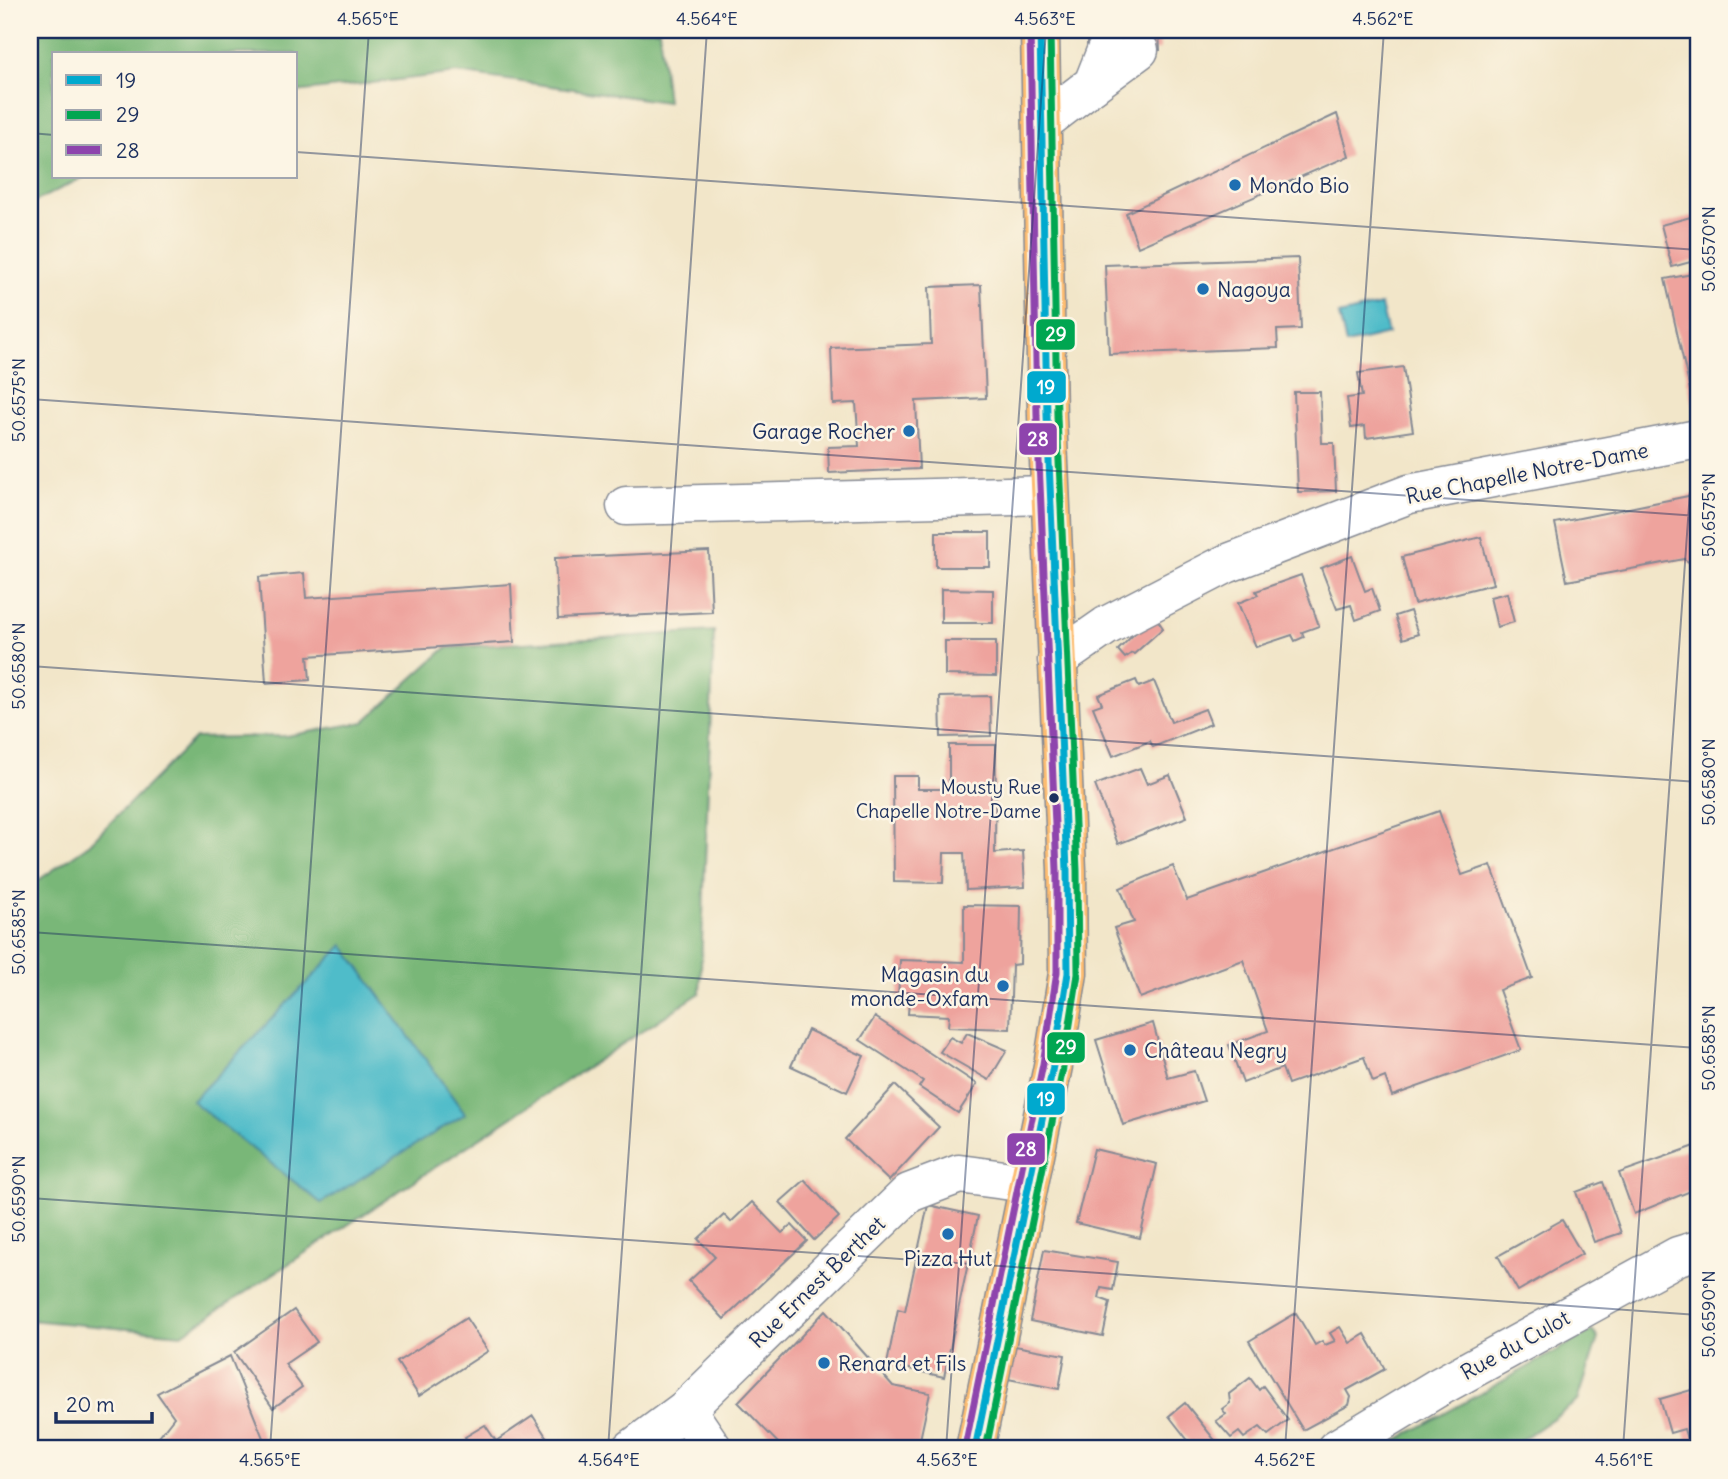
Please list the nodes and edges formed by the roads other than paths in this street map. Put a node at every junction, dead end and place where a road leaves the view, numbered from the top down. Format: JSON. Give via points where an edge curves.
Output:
{"nodes":[{"id":1,"x":1040,"y":30,"type":"edge"},
{"id":2,"x":1112,"y":62,"type":"dead end"},
{"id":3,"x":1041,"y":123,"type":"junction"},
{"id":4,"x":1698,"y":439,"type":"edge"},
{"id":5,"x":1050,"y":495,"type":"junction"},
{"id":6,"x":626,"y":506,"type":"dead end"},
{"id":7,"x":1058,"y":660,"type":"junction"},
{"id":8,"x":1027,"y":1183,"type":"junction"},
{"id":9,"x":1698,"y":1250,"type":"edge"},
{"id":10,"x":686,"y":1409,"type":"junction"},
{"id":11,"x":632,"y":1449,"type":"edge"},
{"id":12,"x":713,"y":1449,"type":"edge"},
{"id":13,"x":975,"y":1449,"type":"edge"},
{"id":14,"x":1336,"y":1449,"type":"edge"}],
"edges":[{"from":1,"to":3,"type":"main road"},
{"from":2,"to":3,"type":"street"},
{"from":3,"to":5,"type":"main road"},
{"from":4,"to":7,"type":"street","name":"Rue Chapelle Notre-Dame","via":[[1409,494],[1226,564],[1106,626]]},
{"from":5,"to":6,"type":"street"},
{"from":5,"to":7,"type":"main road"},
{"from":7,"to":8,"type":"main road","via":[[1068,974]]},
{"from":8,"to":10,"type":"street","name":"Rue Ernest Berthet","via":[[959,1174],[909,1193]]},
{"from":8,"to":13,"type":"main road"},
{"from":9,"to":14,"type":"street","name":"Rue du Culot","via":[[1678,1256],[1449,1381]]},
{"from":10,"to":11,"type":"street","name":"Rue Ernest Berthet"},
{"from":10,"to":12,"type":"street"}]}
